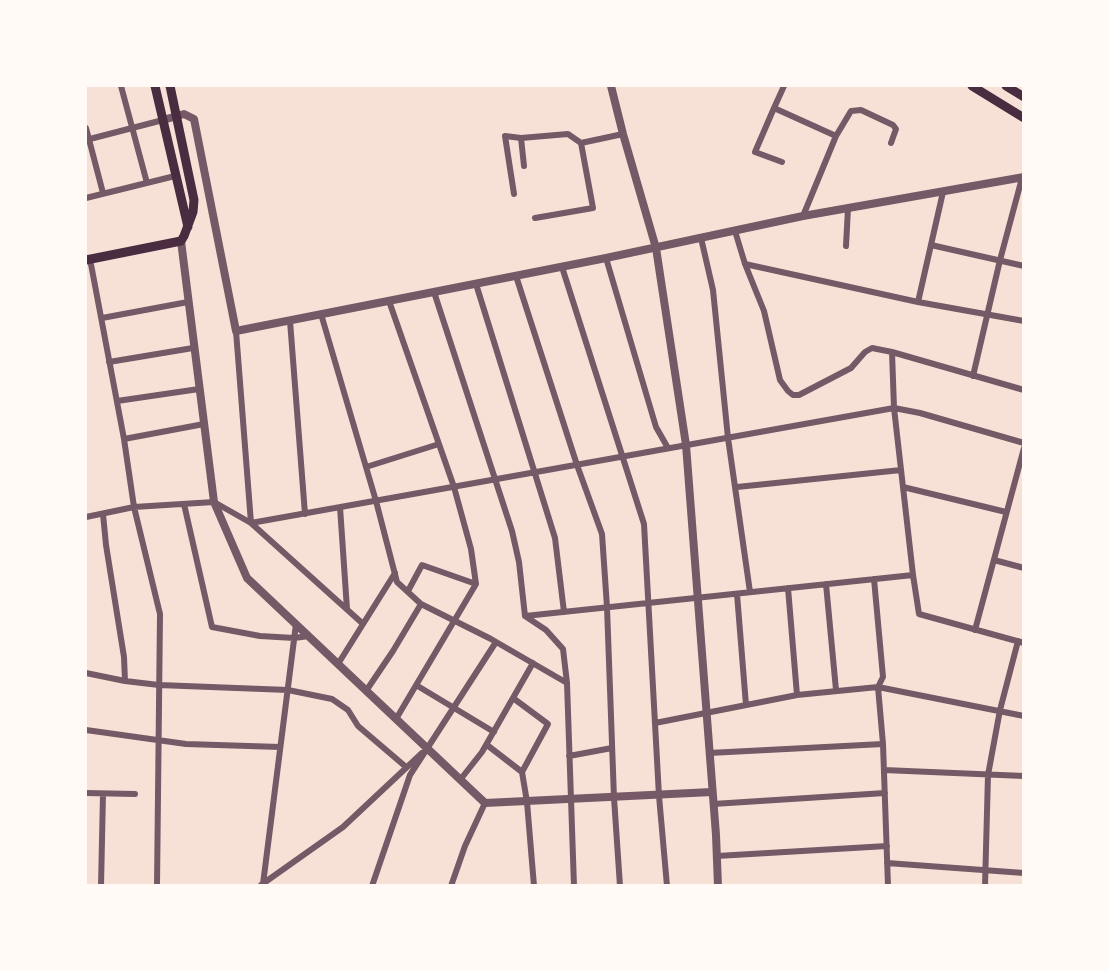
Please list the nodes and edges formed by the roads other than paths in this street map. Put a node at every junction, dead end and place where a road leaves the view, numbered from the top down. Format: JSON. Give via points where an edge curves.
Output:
{"nodes":[{"id":1,"x":121,"y":86,"type":"edge"},
{"id":2,"x":155,"y":86,"type":"edge"},
{"id":3,"x":170,"y":86,"type":"edge"},
{"id":4,"x":611,"y":86,"type":"edge"},
{"id":5,"x":784,"y":86,"type":"edge"},
{"id":6,"x":972,"y":86,"type":"edge"},
{"id":7,"x":1006,"y":86,"type":"edge"},
{"id":8,"x":1023,"y":97,"type":"edge"},
{"id":9,"x":774,"y":108,"type":"junction"},
{"id":10,"x":175,"y":116,"type":"junction"},
{"id":11,"x":1023,"y":117,"type":"edge"},
{"id":12,"x":163,"y":120,"type":"junction"},
{"id":13,"x":86,"y":128,"type":"edge"},
{"id":14,"x":132,"y":128,"type":"junction"},
{"id":15,"x":623,"y":134,"type":"junction"},
{"id":16,"x":837,"y":136,"type":"junction"},
{"id":17,"x":521,"y":138,"type":"junction"},
{"id":18,"x":87,"y":139,"type":"edge"},
{"id":19,"x":581,"y":143,"type":"junction"},
{"id":20,"x":891,"y":143,"type":"dead end"},
{"id":21,"x":782,"y":162,"type":"dead end"},
{"id":22,"x":524,"y":166,"type":"dead end"},
{"id":23,"x":175,"y":176,"type":"junction"},
{"id":24,"x":1023,"y":178,"type":"edge"},
{"id":25,"x":147,"y":183,"type":"junction"},
{"id":26,"x":943,"y":192,"type":"junction"},
{"id":27,"x":103,"y":194,"type":"junction"},
{"id":28,"x":514,"y":194,"type":"dead end"},
{"id":29,"x":86,"y":198,"type":"edge"},
{"id":30,"x":848,"y":208,"type":"junction"},
{"id":31,"x":802,"y":216,"type":"junction"},
{"id":32,"x":535,"y":218,"type":"dead end"},
{"id":33,"x":188,"y":227,"type":"junction"},
{"id":34,"x":735,"y":231,"type":"junction"},
{"id":35,"x":701,"y":238,"type":"junction"},
{"id":36,"x":181,"y":241,"type":"junction"},
{"id":37,"x":930,"y":245,"type":"junction"},
{"id":38,"x":846,"y":246,"type":"dead end"},
{"id":39,"x":656,"y":248,"type":"junction"},
{"id":40,"x":606,"y":258,"type":"junction"},
{"id":41,"x":88,"y":259,"type":"edge"},
{"id":42,"x":1000,"y":260,"type":"junction"},
{"id":43,"x":745,"y":264,"type":"junction"},
{"id":44,"x":1023,"y":266,"type":"edge"},
{"id":45,"x":562,"y":267,"type":"junction"},
{"id":46,"x":516,"y":276,"type":"junction"},
{"id":47,"x":476,"y":284,"type":"junction"},
{"id":48,"x":434,"y":292,"type":"junction"},
{"id":49,"x":389,"y":301,"type":"junction"},
{"id":50,"x":188,"y":302,"type":"junction"},
{"id":51,"x":918,"y":302,"type":"junction"},
{"id":52,"x":988,"y":313,"type":"junction"},
{"id":53,"x":321,"y":314,"type":"junction"},
{"id":54,"x":102,"y":318,"type":"junction"},
{"id":55,"x":290,"y":321,"type":"junction"},
{"id":56,"x":1023,"y":321,"type":"edge"},
{"id":57,"x":236,"y":331,"type":"junction"},
{"id":58,"x":193,"y":348,"type":"junction"},
{"id":59,"x":892,"y":352,"type":"junction"},
{"id":60,"x":110,"y":362,"type":"junction"},
{"id":61,"x":973,"y":376,"type":"junction"},
{"id":62,"x":199,"y":389,"type":"junction"},
{"id":63,"x":1023,"y":390,"type":"edge"},
{"id":64,"x":117,"y":401,"type":"junction"},
{"id":65,"x":894,"y":408,"type":"junction"},
{"id":66,"x":204,"y":424,"type":"junction"},
{"id":67,"x":728,"y":438,"type":"junction"},
{"id":68,"x":124,"y":439,"type":"junction"},
{"id":69,"x":1023,"y":443,"type":"edge"},
{"id":70,"x":439,"y":444,"type":"junction"},
{"id":71,"x":686,"y":445,"type":"junction"},
{"id":72,"x":668,"y":448,"type":"junction"},
{"id":73,"x":1023,"y":448,"type":"edge"},
{"id":74,"x":622,"y":457,"type":"junction"},
{"id":75,"x":577,"y":465,"type":"junction"},
{"id":76,"x":366,"y":467,"type":"junction"},
{"id":77,"x":901,"y":471,"type":"junction"},
{"id":78,"x":535,"y":472,"type":"junction"},
{"id":79,"x":495,"y":479,"type":"junction"},
{"id":80,"x":454,"y":487,"type":"junction"},
{"id":81,"x":737,"y":487,"type":"junction"},
{"id":82,"x":903,"y":487,"type":"junction"},
{"id":83,"x":376,"y":501,"type":"junction"},
{"id":84,"x":214,"y":502,"type":"junction"},
{"id":85,"x":184,"y":504,"type":"junction"},
{"id":86,"x":134,"y":507,"type":"junction"},
{"id":87,"x":340,"y":507,"type":"junction"},
{"id":88,"x":1006,"y":512,"type":"junction"},
{"id":89,"x":103,"y":514,"type":"junction"},
{"id":90,"x":305,"y":514,"type":"junction"},
{"id":91,"x":86,"y":517,"type":"edge"},
{"id":92,"x":251,"y":523,"type":"junction"},
{"id":93,"x":994,"y":560,"type":"junction"},
{"id":94,"x":1023,"y":568,"type":"edge"},
{"id":95,"x":395,"y":573,"type":"junction"},
{"id":96,"x":913,"y":575,"type":"junction"},
{"id":97,"x":874,"y":579,"type":"junction"},
{"id":98,"x":476,"y":584,"type":"junction"},
{"id":99,"x":826,"y":584,"type":"junction"},
{"id":100,"x":788,"y":588,"type":"junction"},
{"id":101,"x":408,"y":591,"type":"junction"},
{"id":102,"x":750,"y":592,"type":"junction"},
{"id":103,"x":737,"y":594,"type":"junction"},
{"id":104,"x":697,"y":598,"type":"junction"},
{"id":105,"x":648,"y":603,"type":"junction"},
{"id":106,"x":421,"y":604,"type":"junction"},
{"id":107,"x":607,"y":607,"type":"junction"},
{"id":108,"x":347,"y":610,"type":"junction"},
{"id":109,"x":564,"y":612,"type":"junction"},
{"id":110,"x":525,"y":616,"type":"junction"},
{"id":111,"x":455,"y":620,"type":"junction"},
{"id":112,"x":362,"y":623,"type":"junction"},
{"id":113,"x":296,"y":624,"type":"junction"},
{"id":114,"x":975,"y":630,"type":"junction"},
{"id":115,"x":309,"y":636,"type":"junction"},
{"id":116,"x":294,"y":638,"type":"junction"},
{"id":117,"x":496,"y":642,"type":"junction"},
{"id":118,"x":1021,"y":642,"type":"edge"},
{"id":119,"x":533,"y":663,"type":"junction"},
{"id":120,"x":338,"y":664,"type":"junction"},
{"id":121,"x":86,"y":673,"type":"edge"},
{"id":122,"x":125,"y":681,"type":"junction"},
{"id":123,"x":567,"y":683,"type":"junction"},
{"id":124,"x":159,"y":685,"type":"junction"},
{"id":125,"x":416,"y":686,"type":"junction"},
{"id":126,"x":878,"y":687,"type":"junction"},
{"id":127,"x":288,"y":690,"type":"junction"},
{"id":128,"x":836,"y":690,"type":"junction"},
{"id":129,"x":366,"y":691,"type":"junction"},
{"id":130,"x":797,"y":695,"type":"junction"},
{"id":131,"x":513,"y":698,"type":"junction"},
{"id":132,"x":746,"y":705,"type":"junction"},
{"id":133,"x":453,"y":709,"type":"junction"},
{"id":134,"x":1000,"y":710,"type":"junction"},
{"id":135,"x":706,"y":713,"type":"junction"},
{"id":136,"x":1023,"y":716,"type":"edge"},
{"id":137,"x":396,"y":719,"type":"junction"},
{"id":138,"x":655,"y":723,"type":"junction"},
{"id":139,"x":86,"y":730,"type":"edge"},
{"id":140,"x":494,"y":732,"type":"junction"},
{"id":141,"x":158,"y":741,"type":"junction"},
{"id":142,"x":883,"y":744,"type":"junction"},
{"id":143,"x":487,"y":745,"type":"junction"},
{"id":144,"x":280,"y":747,"type":"junction"},
{"id":145,"x":426,"y":748,"type":"junction"},
{"id":146,"x":612,"y":748,"type":"junction"},
{"id":147,"x":710,"y":753,"type":"junction"},
{"id":148,"x":569,"y":756,"type":"junction"},
{"id":149,"x":406,"y":767,"type":"junction"},
{"id":150,"x":884,"y":770,"type":"junction"},
{"id":151,"x":522,"y":772,"type":"junction"},
{"id":152,"x":988,"y":775,"type":"junction"},
{"id":153,"x":1023,"y":776,"type":"edge"},
{"id":154,"x":460,"y":780,"type":"junction"},
{"id":155,"x":712,"y":792,"type":"junction"},
{"id":156,"x":86,"y":793,"type":"edge"},
{"id":157,"x":103,"y":794,"type":"junction"},
{"id":158,"x":135,"y":794,"type":"dead end"},
{"id":159,"x":885,"y":794,"type":"junction"},
{"id":160,"x":659,"y":796,"type":"junction"},
{"id":161,"x":614,"y":798,"type":"junction"},
{"id":162,"x":571,"y":800,"type":"junction"},
{"id":163,"x":527,"y":802,"type":"junction"},
{"id":164,"x":485,"y":803,"type":"junction"},
{"id":165,"x":713,"y":804,"type":"junction"},
{"id":166,"x":887,"y":846,"type":"junction"},
{"id":167,"x":717,"y":856,"type":"junction"},
{"id":168,"x":887,"y":864,"type":"junction"},
{"id":169,"x":985,"y":870,"type":"junction"},
{"id":170,"x":1023,"y":873,"type":"edge"},
{"id":171,"x":101,"y":885,"type":"edge"},
{"id":172,"x":157,"y":885,"type":"edge"},
{"id":173,"x":262,"y":885,"type":"edge"},
{"id":174,"x":372,"y":885,"type":"edge"},
{"id":175,"x":451,"y":885,"type":"edge"},
{"id":176,"x":534,"y":885,"type":"edge"},
{"id":177,"x":574,"y":885,"type":"edge"},
{"id":178,"x":620,"y":885,"type":"edge"},
{"id":179,"x":668,"y":885,"type":"edge"},
{"id":180,"x":718,"y":885,"type":"edge"},
{"id":181,"x":888,"y":885,"type":"edge"},
{"id":182,"x":985,"y":885,"type":"edge"}],
"edges":[{"from":1,"to":14,"type":"street"},
{"from":2,"to":12,"type":"main road"},
{"from":3,"to":10,"type":"main road"},
{"from":4,"to":15,"type":"street"},
{"from":5,"to":9,"type":"street"},
{"from":6,"to":11,"type":"main road"},
{"from":7,"to":8,"type":"main road"},
{"from":9,"to":16,"type":"street"},
{"from":9,"to":21,"type":"street","via":[[755,152]]},
{"from":10,"to":12,"type":"street"},
{"from":10,"to":33,"type":"main road","via":[[194,200]]},
{"from":10,"to":57,"type":"street","via":[[184,114],[194,119]]},
{"from":12,"to":14,"type":"street"},
{"from":12,"to":23,"type":"main road"},
{"from":13,"to":18,"type":"street"},
{"from":14,"to":18,"type":"street"},
{"from":14,"to":25,"type":"street"},
{"from":15,"to":19,"type":"street"},
{"from":15,"to":39,"type":"street"},
{"from":16,"to":20,"type":"street","via":[[855,109],[893,126],[896,129]]},
{"from":16,"to":31,"type":"street"},
{"from":17,"to":19,"type":"street","via":[[568,134]]},
{"from":17,"to":22,"type":"street"},
{"from":17,"to":28,"type":"street","via":[[505,136]]},
{"from":18,"to":27,"type":"street"},
{"from":19,"to":32,"type":"street","via":[[593,208]]},
{"from":23,"to":25,"type":"street"},
{"from":23,"to":33,"type":"main road"},
{"from":24,"to":26,"type":"street"},
{"from":24,"to":42,"type":"street"},
{"from":25,"to":27,"type":"street"},
{"from":26,"to":30,"type":"street"},
{"from":26,"to":37,"type":"street"},
{"from":27,"to":29,"type":"street"},
{"from":30,"to":31,"type":"street"},
{"from":30,"to":38,"type":"street"},
{"from":31,"to":34,"type":"street"},
{"from":33,"to":36,"type":"main road"},
{"from":34,"to":35,"type":"street"},
{"from":34,"to":43,"type":"street"},
{"from":35,"to":39,"type":"street"},
{"from":35,"to":67,"type":"street","via":[[713,290]]},
{"from":36,"to":41,"type":"main road"},
{"from":36,"to":50,"type":"street"},
{"from":37,"to":42,"type":"street"},
{"from":37,"to":51,"type":"street"},
{"from":39,"to":40,"type":"street"},
{"from":39,"to":71,"type":"street"},
{"from":40,"to":45,"type":"street"},
{"from":40,"to":72,"type":"street","via":[[656,427]]},
{"from":41,"to":54,"type":"street"},
{"from":42,"to":44,"type":"street"},
{"from":42,"to":52,"type":"street"},
{"from":43,"to":51,"type":"street"},
{"from":43,"to":59,"type":"street","via":[[764,311],[780,380],[793,394],[851,368],[872,348]]},
{"from":45,"to":46,"type":"street"},
{"from":45,"to":74,"type":"street"},
{"from":46,"to":47,"type":"street"},
{"from":46,"to":75,"type":"street"},
{"from":47,"to":48,"type":"street"},
{"from":47,"to":78,"type":"street"},
{"from":48,"to":49,"type":"street"},
{"from":48,"to":79,"type":"street"},
{"from":49,"to":53,"type":"street"},
{"from":49,"to":70,"type":"street"},
{"from":50,"to":54,"type":"street"},
{"from":50,"to":58,"type":"street"},
{"from":51,"to":52,"type":"street"},
{"from":52,"to":56,"type":"street"},
{"from":52,"to":61,"type":"street"},
{"from":53,"to":55,"type":"street"},
{"from":53,"to":76,"type":"street"},
{"from":54,"to":60,"type":"street"},
{"from":55,"to":57,"type":"street"},
{"from":55,"to":90,"type":"street"},
{"from":57,"to":92,"type":"street"},
{"from":58,"to":60,"type":"street"},
{"from":58,"to":62,"type":"street"},
{"from":59,"to":61,"type":"street"},
{"from":59,"to":65,"type":"street"},
{"from":60,"to":64,"type":"street"},
{"from":61,"to":63,"type":"street"},
{"from":62,"to":64,"type":"street"},
{"from":62,"to":66,"type":"street"},
{"from":64,"to":68,"type":"street"},
{"from":65,"to":67,"type":"street"},
{"from":65,"to":69,"type":"street"},
{"from":65,"to":77,"type":"street"},
{"from":66,"to":68,"type":"street"},
{"from":66,"to":84,"type":"street"},
{"from":67,"to":71,"type":"street"},
{"from":67,"to":81,"type":"street"},
{"from":68,"to":86,"type":"street"},
{"from":70,"to":76,"type":"street"},
{"from":70,"to":80,"type":"street"},
{"from":71,"to":72,"type":"street"},
{"from":71,"to":104,"type":"street"},
{"from":72,"to":74,"type":"street"},
{"from":73,"to":88,"type":"street"},
{"from":74,"to":75,"type":"street"},
{"from":74,"to":105,"type":"street","via":[[644,524]]},
{"from":75,"to":78,"type":"street"},
{"from":75,"to":107,"type":"street","via":[[602,534]]},
{"from":76,"to":83,"type":"street"},
{"from":77,"to":81,"type":"street"},
{"from":77,"to":82,"type":"street"},
{"from":78,"to":79,"type":"street"},
{"from":78,"to":109,"type":"street","via":[[555,538]]},
{"from":79,"to":80,"type":"street"},
{"from":79,"to":110,"type":"street","via":[[519,562]]},
{"from":80,"to":83,"type":"street"},
{"from":80,"to":98,"type":"street"},
{"from":81,"to":102,"type":"street"},
{"from":82,"to":88,"type":"street"},
{"from":82,"to":96,"type":"street"},
{"from":83,"to":87,"type":"street"},
{"from":83,"to":95,"type":"street"},
{"from":84,"to":85,"type":"street"},
{"from":84,"to":92,"type":"street"},
{"from":84,"to":113,"type":"street","via":[[247,578]]},
{"from":85,"to":86,"type":"street"},
{"from":85,"to":116,"type":"street","via":[[212,627]]},
{"from":86,"to":89,"type":"street"},
{"from":86,"to":124,"type":"street","via":[[160,614]]},
{"from":87,"to":90,"type":"street"},
{"from":87,"to":108,"type":"street"},
{"from":88,"to":93,"type":"street"},
{"from":89,"to":91,"type":"street"},
{"from":89,"to":122,"type":"street"},
{"from":90,"to":92,"type":"street"},
{"from":92,"to":108,"type":"street"},
{"from":93,"to":94,"type":"street"},
{"from":93,"to":114,"type":"street"},
{"from":95,"to":101,"type":"street","via":[[397,582]]},
{"from":95,"to":112,"type":"street"},
{"from":96,"to":97,"type":"street"},
{"from":96,"to":114,"type":"street","via":[[919,614]]},
{"from":97,"to":99,"type":"street"},
{"from":97,"to":126,"type":"street","via":[[883,678]]},
{"from":98,"to":101,"type":"street","via":[[422,565]]},
{"from":98,"to":111,"type":"street"},
{"from":99,"to":100,"type":"street"},
{"from":99,"to":128,"type":"street"},
{"from":100,"to":102,"type":"street"},
{"from":100,"to":130,"type":"street"},
{"from":101,"to":106,"type":"street"},
{"from":102,"to":103,"type":"street"},
{"from":103,"to":104,"type":"street"},
{"from":103,"to":132,"type":"street"},
{"from":104,"to":105,"type":"street"},
{"from":104,"to":135,"type":"street"},
{"from":105,"to":107,"type":"street"},
{"from":105,"to":138,"type":"street"},
{"from":106,"to":111,"type":"street"},
{"from":106,"to":129,"type":"street"},
{"from":107,"to":109,"type":"street"},
{"from":107,"to":146,"type":"street"},
{"from":108,"to":112,"type":"street"},
{"from":109,"to":110,"type":"street"},
{"from":110,"to":123,"type":"street","via":[[563,648]]},
{"from":111,"to":117,"type":"street"},
{"from":111,"to":125,"type":"street"},
{"from":112,"to":120,"type":"street"},
{"from":113,"to":115,"type":"street"},
{"from":113,"to":116,"type":"street"},
{"from":114,"to":118,"type":"street"},
{"from":115,"to":116,"type":"street"},
{"from":115,"to":120,"type":"street"},
{"from":116,"to":127,"type":"street"},
{"from":117,"to":119,"type":"street"},
{"from":117,"to":133,"type":"street"},
{"from":118,"to":134,"type":"street"},
{"from":119,"to":123,"type":"street"},
{"from":119,"to":131,"type":"street"},
{"from":120,"to":129,"type":"street"},
{"from":121,"to":122,"type":"street"},
{"from":122,"to":124,"type":"street"},
{"from":123,"to":148,"type":"street"},
{"from":124,"to":127,"type":"street"},
{"from":124,"to":141,"type":"street"},
{"from":125,"to":133,"type":"street"},
{"from":125,"to":137,"type":"street"},
{"from":126,"to":128,"type":"street"},
{"from":126,"to":134,"type":"street"},
{"from":126,"to":142,"type":"street"},
{"from":127,"to":144,"type":"street"},
{"from":127,"to":149,"type":"street","via":[[332,699]]},
{"from":128,"to":130,"type":"street"},
{"from":129,"to":137,"type":"street"},
{"from":130,"to":132,"type":"street"},
{"from":131,"to":140,"type":"street"},
{"from":131,"to":151,"type":"street","via":[[548,724]]},
{"from":132,"to":135,"type":"street"},
{"from":133,"to":140,"type":"street"},
{"from":133,"to":145,"type":"street"},
{"from":134,"to":136,"type":"street"},
{"from":134,"to":152,"type":"street"},
{"from":135,"to":138,"type":"street"},
{"from":135,"to":147,"type":"street"},
{"from":137,"to":145,"type":"street"},
{"from":138,"to":160,"type":"street"},
{"from":139,"to":141,"type":"street"},
{"from":140,"to":143,"type":"street"},
{"from":141,"to":144,"type":"street"},
{"from":141,"to":172,"type":"street"},
{"from":142,"to":147,"type":"street"},
{"from":142,"to":150,"type":"street"},
{"from":143,"to":151,"type":"street"},
{"from":143,"to":154,"type":"street"},
{"from":144,"to":173,"type":"street"},
{"from":145,"to":149,"type":"street"},
{"from":145,"to":154,"type":"street"},
{"from":145,"to":174,"type":"street","via":[[411,775]]},
{"from":146,"to":148,"type":"street"},
{"from":146,"to":161,"type":"street"},
{"from":147,"to":155,"type":"street"},
{"from":148,"to":162,"type":"street"},
{"from":149,"to":173,"type":"street","via":[[343,827]]},
{"from":150,"to":152,"type":"street"},
{"from":150,"to":159,"type":"street"},
{"from":151,"to":163,"type":"street"},
{"from":152,"to":153,"type":"street"},
{"from":152,"to":169,"type":"street"},
{"from":154,"to":164,"type":"street"},
{"from":155,"to":160,"type":"street"},
{"from":155,"to":165,"type":"street"},
{"from":156,"to":157,"type":"street"},
{"from":157,"to":158,"type":"street"},
{"from":157,"to":171,"type":"street"},
{"from":159,"to":165,"type":"street"},
{"from":159,"to":166,"type":"street"},
{"from":160,"to":161,"type":"street"},
{"from":160,"to":179,"type":"street"},
{"from":161,"to":162,"type":"street"},
{"from":161,"to":178,"type":"street"},
{"from":162,"to":163,"type":"street"},
{"from":162,"to":177,"type":"street"},
{"from":163,"to":164,"type":"street"},
{"from":163,"to":176,"type":"street"},
{"from":164,"to":175,"type":"street"},
{"from":165,"to":167,"type":"street"},
{"from":166,"to":167,"type":"street"},
{"from":166,"to":168,"type":"street"},
{"from":167,"to":180,"type":"street"},
{"from":168,"to":169,"type":"street"},
{"from":168,"to":181,"type":"street"},
{"from":169,"to":170,"type":"street"},
{"from":169,"to":182,"type":"street"}]}
